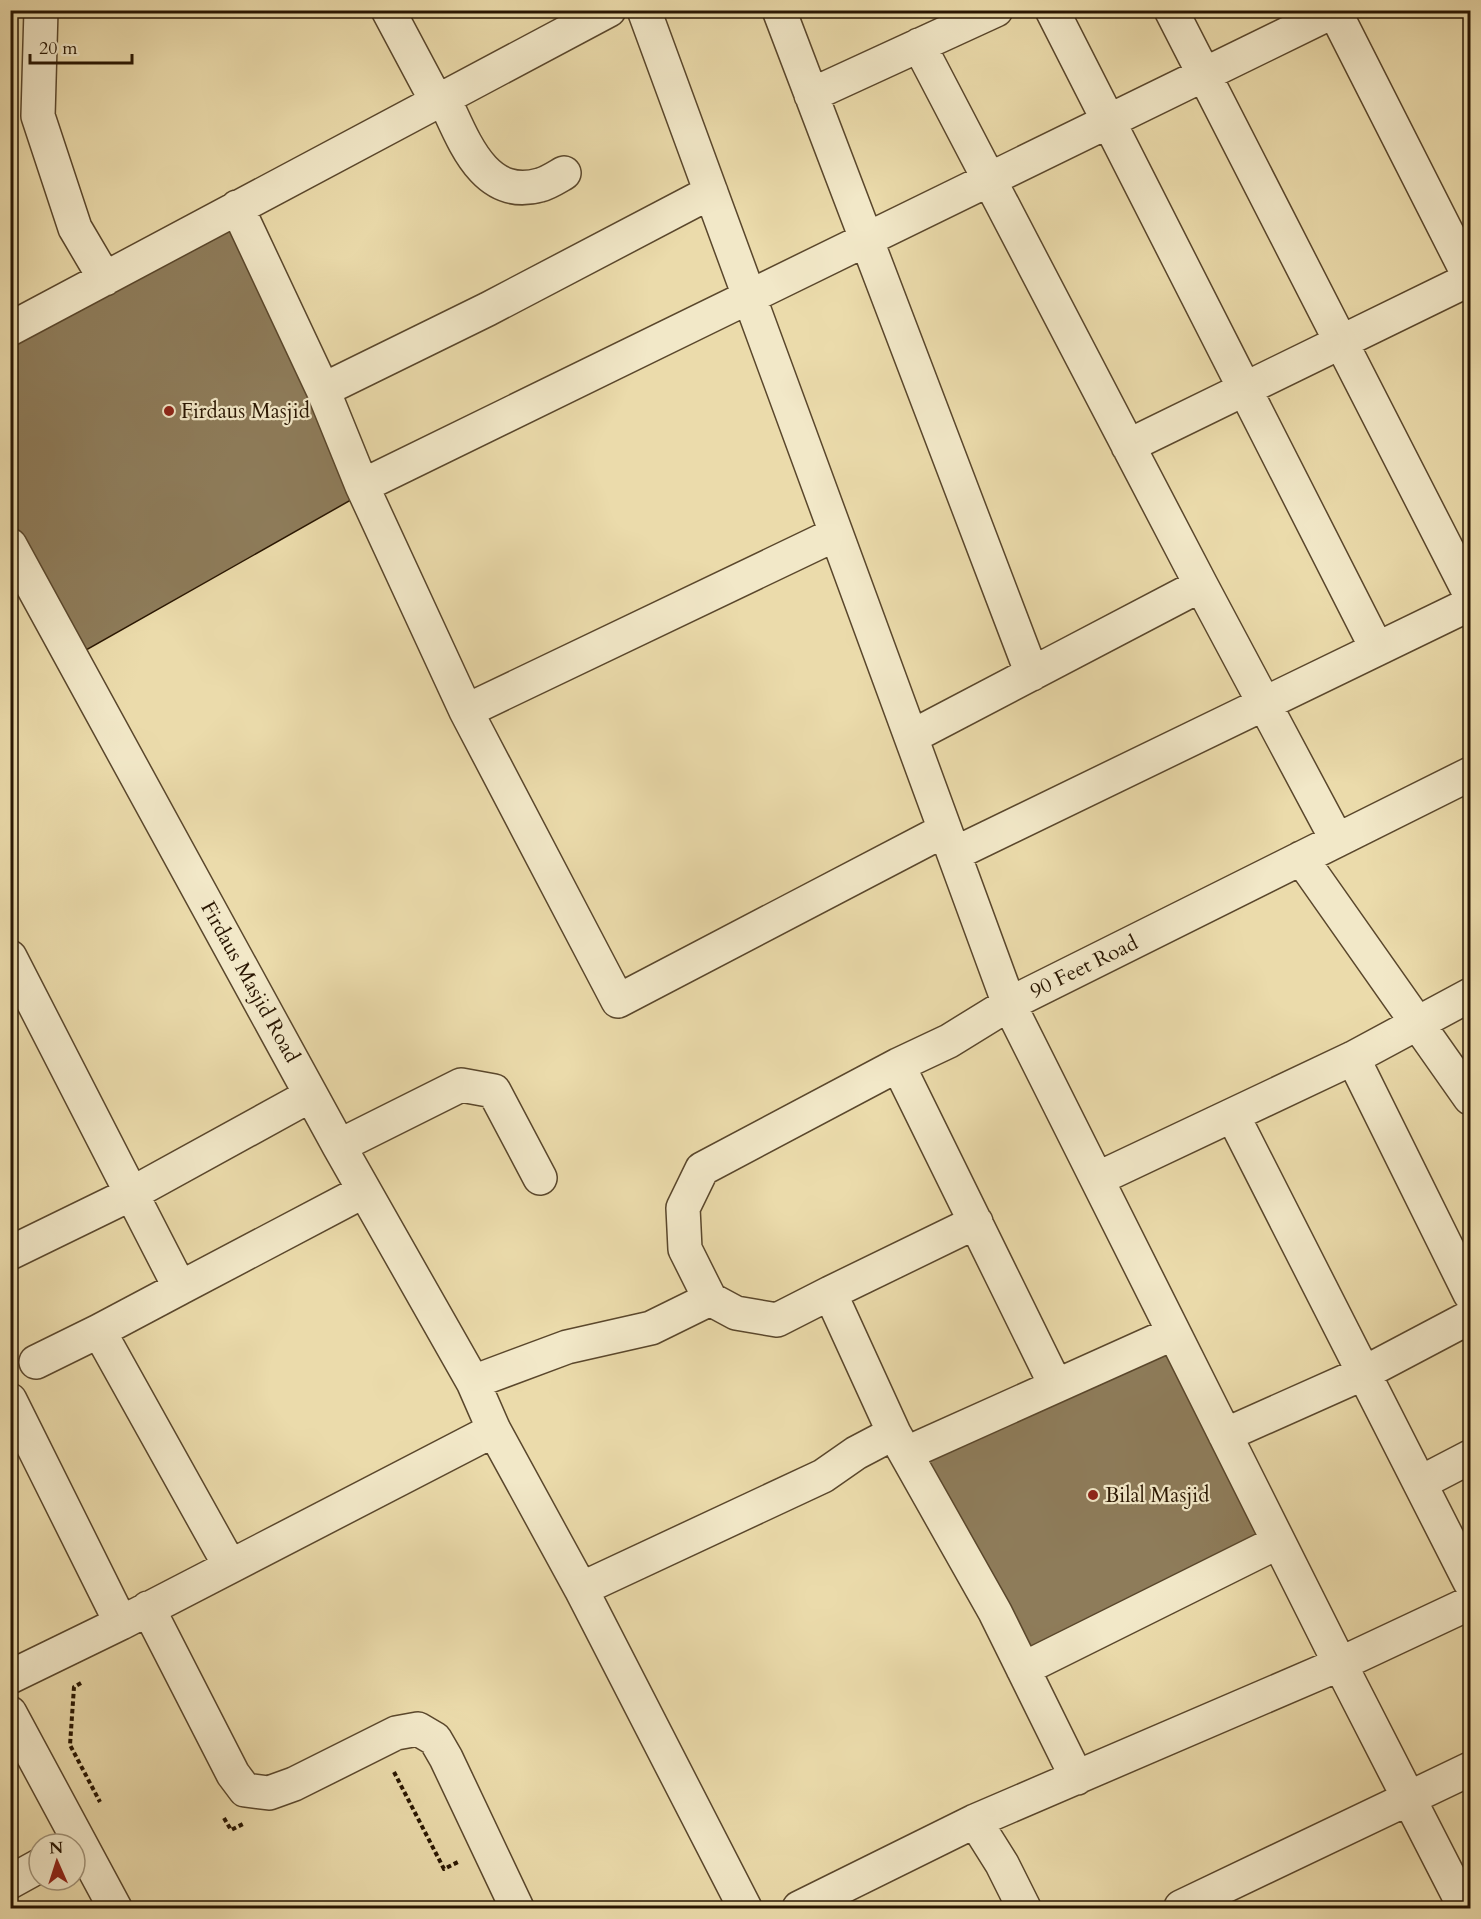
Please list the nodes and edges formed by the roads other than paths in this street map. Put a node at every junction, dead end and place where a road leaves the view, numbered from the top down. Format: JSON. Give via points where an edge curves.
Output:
{"nodes":[{"id":1,"x":41,"y":10,"type":"edge"},
{"id":2,"x":388,"y":10,"type":"edge"},
{"id":3,"x":609,"y":10,"type":"edge"},
{"id":4,"x":644,"y":10,"type":"edge"},
{"id":5,"x":779,"y":10,"type":"edge"},
{"id":6,"x":996,"y":10,"type":"edge"},
{"id":7,"x":1053,"y":10,"type":"edge"},
{"id":8,"x":1171,"y":10,"type":"edge"},
{"id":9,"x":1334,"y":11,"type":"edge"},
{"id":10,"x":919,"y":45,"type":"junction"},
{"id":11,"x":1204,"y":75,"type":"junction"},
{"id":12,"x":811,"y":95,"type":"junction"},
{"id":13,"x":440,"y":100,"type":"junction"},
{"id":14,"x":1109,"y":121,"type":"junction"},
{"id":15,"x":564,"y":173,"type":"dead end"},
{"id":16,"x":990,"y":180,"type":"junction"},
{"id":17,"x":711,"y":192,"type":"junction"},
{"id":18,"x":237,"y":207,"type":"junction"},
{"id":19,"x":866,"y":240,"type":"junction"},
{"id":20,"x":105,"y":279,"type":"junction"},
{"id":21,"x":1470,"y":279,"type":"edge"},
{"id":22,"x":748,"y":298,"type":"junction"},
{"id":23,"x":10,"y":329,"type":"edge"},
{"id":24,"x":1341,"y":343,"type":"junction"},
{"id":25,"x":1245,"y":389,"type":"junction"},
{"id":26,"x":323,"y":390,"type":"junction"},
{"id":27,"x":1128,"y":446,"type":"junction"},
{"id":28,"x":362,"y":486,"type":"junction"},
{"id":29,"x":836,"y":534,"type":"junction"},
{"id":30,"x":13,"y":550,"type":"edge"},
{"id":31,"x":1201,"y":585,"type":"junction"},
{"id":32,"x":1470,"y":594,"type":"edge"},
{"id":33,"x":1470,"y":604,"type":"edge"},
{"id":34,"x":1377,"y":650,"type":"junction"},
{"id":35,"x":1032,"y":674,"type":"junction"},
{"id":36,"x":1264,"y":704,"type":"junction"},
{"id":37,"x":466,"y":711,"type":"junction"},
{"id":38,"x":911,"y":737,"type":"junction"},
{"id":39,"x":1470,"y":774,"type":"edge"},
{"id":40,"x":1337,"y":840,"type":"junction"},
{"id":41,"x":949,"y":842,"type":"junction"},
{"id":42,"x":1301,"y":858,"type":"junction"},
{"id":43,"x":10,"y":957,"type":"edge"},
{"id":44,"x":1470,"y":995,"type":"edge"},
{"id":45,"x":1009,"y":1004,"type":"junction"},
{"id":46,"x":1418,"y":1022,"type":"junction"},
{"id":47,"x":1353,"y":1058,"type":"junction"},
{"id":48,"x":898,"y":1065,"type":"junction"},
{"id":49,"x":311,"y":1095,"type":"junction"},
{"id":50,"x":1470,"y":1098,"type":"edge"},
{"id":51,"x":1233,"y":1116,"type":"junction"},
{"id":52,"x":339,"y":1146,"type":"junction"},
{"id":53,"x":540,"y":1178,"type":"dead end"},
{"id":54,"x":1096,"y":1179,"type":"junction"},
{"id":55,"x":364,"y":1191,"type":"junction"},
{"id":56,"x":131,"y":1194,"type":"junction"},
{"id":57,"x":976,"y":1222,"type":"junction"},
{"id":58,"x":10,"y":1253,"type":"edge"},
{"id":59,"x":180,"y":1288,"type":"junction"},
{"id":60,"x":830,"y":1293,"type":"junction"},
{"id":61,"x":1470,"y":1294,"type":"edge"},
{"id":62,"x":710,"y":1299,"type":"junction"},
{"id":63,"x":1470,"y":1317,"type":"edge"},
{"id":64,"x":99,"y":1331,"type":"junction"},
{"id":65,"x":1174,"y":1332,"type":"junction"},
{"id":66,"x":36,"y":1362,"type":"dead end"},
{"id":67,"x":1364,"y":1373,"type":"junction"},
{"id":68,"x":473,"y":1382,"type":"junction"},
{"id":69,"x":1056,"y":1386,"type":"junction"},
{"id":70,"x":10,"y":1400,"type":"edge"},
{"id":71,"x":492,"y":1424,"type":"junction"},
{"id":72,"x":1225,"y":1435,"type":"junction"},
{"id":73,"x":901,"y":1443,"type":"junction"},
{"id":74,"x":1470,"y":1457,"type":"edge"},
{"id":75,"x":1420,"y":1483,"type":"junction"},
{"id":76,"x":1278,"y":1542,"type":"junction"},
{"id":77,"x":230,"y":1566,"type":"junction"},
{"id":78,"x":1470,"y":1582,"type":"edge"},
{"id":79,"x":580,"y":1589,"type":"junction"},
{"id":80,"x":1470,"y":1603,"type":"edge"},
{"id":81,"x":135,"y":1615,"type":"junction"},
{"id":82,"x":1340,"y":1664,"type":"junction"},
{"id":83,"x":1023,"y":1669,"type":"junction"},
{"id":84,"x":10,"y":1677,"type":"edge"},
{"id":85,"x":10,"y":1713,"type":"edge"},
{"id":86,"x":1470,"y":1769,"type":"edge"},
{"id":87,"x":1077,"y":1778,"type":"junction"},
{"id":88,"x":1409,"y":1799,"type":"junction"},
{"id":89,"x":975,"y":1821,"type":"junction"},
{"id":90,"x":71,"y":1832,"type":"edge"},
{"id":91,"x":87,"y":1861,"type":"edge"},
{"id":92,"x":27,"y":1873,"type":"edge"},
{"id":93,"x":10,"y":1882,"type":"edge"},
{"id":94,"x":1470,"y":1906,"type":"edge"},
{"id":95,"x":115,"y":1908,"type":"edge"},
{"id":96,"x":517,"y":1908,"type":"edge"},
{"id":97,"x":745,"y":1908,"type":"edge"},
{"id":98,"x":800,"y":1908,"type":"edge"},
{"id":99,"x":1024,"y":1908,"type":"edge"},
{"id":100,"x":1182,"y":1908,"type":"edge"},
{"id":101,"x":1465,"y":1908,"type":"edge"}],
"edges":[{"from":1,"to":20,"type":"street","via":[[39,116],[75,228]]},
{"from":2,"to":13,"type":"street"},
{"from":3,"to":13,"type":"street"},
{"from":4,"to":17,"type":"street"},
{"from":5,"to":12,"type":"street"},
{"from":6,"to":10,"type":"street"},
{"from":7,"to":14,"type":"street"},
{"from":8,"to":11,"type":"street"},
{"from":9,"to":11,"type":"street"},
{"from":9,"to":21,"type":"street"},
{"from":10,"to":12,"type":"street"},
{"from":10,"to":16,"type":"street"},
{"from":11,"to":14,"type":"street"},
{"from":11,"to":24,"type":"street"},
{"from":12,"to":19,"type":"street"},
{"from":13,"to":15,"type":"street","via":[[488,175],[506,185],[524,188],[541,185]]},
{"from":13,"to":18,"type":"street"},
{"from":14,"to":16,"type":"street"},
{"from":14,"to":25,"type":"street"},
{"from":16,"to":19,"type":"street"},
{"from":16,"to":27,"type":"street"},
{"from":17,"to":22,"type":"street"},
{"from":17,"to":26,"type":"street"},
{"from":18,"to":20,"type":"street"},
{"from":18,"to":26,"type":"street"},
{"from":19,"to":22,"type":"street"},
{"from":19,"to":35,"type":"street"},
{"from":20,"to":23,"type":"street"},
{"from":21,"to":24,"type":"street"},
{"from":22,"to":28,"type":"street"},
{"from":22,"to":29,"type":"street"},
{"from":24,"to":25,"type":"street"},
{"from":24,"to":32,"type":"street"},
{"from":25,"to":27,"type":"street"},
{"from":25,"to":34,"type":"street"},
{"from":26,"to":28,"type":"street"},
{"from":27,"to":31,"type":"street"},
{"from":28,"to":37,"type":"street"},
{"from":29,"to":37,"type":"street"},
{"from":29,"to":38,"type":"street"},
{"from":30,"to":49,"type":"street"},
{"from":30,"to":71,"type":"street","name":"Firdaus Masjid Road"},
{"from":31,"to":35,"type":"street"},
{"from":31,"to":36,"type":"street"},
{"from":33,"to":34,"type":"street"},
{"from":34,"to":36,"type":"street"},
{"from":35,"to":38,"type":"street"},
{"from":36,"to":40,"type":"street"},
{"from":36,"to":41,"type":"street"},
{"from":37,"to":41,"type":"street","via":[[618,1001]]},
{"from":38,"to":41,"type":"street"},
{"from":39,"to":40,"type":"street","name":"90 Feet Road"},
{"from":40,"to":42,"type":"street","name":"90 Feet Road"},
{"from":41,"to":45,"type":"street"},
{"from":42,"to":45,"type":"street","name":"90 Feet Road"},
{"from":42,"to":46,"type":"street"},
{"from":43,"to":56,"type":"street"},
{"from":44,"to":46,"type":"street"},
{"from":45,"to":48,"type":"street","name":"90 Feet Road","via":[[948,1041]]},
{"from":45,"to":54,"type":"street"},
{"from":46,"to":47,"type":"street"},
{"from":46,"to":50,"type":"street"},
{"from":47,"to":51,"type":"street"},
{"from":47,"to":61,"type":"street"},
{"from":48,"to":57,"type":"street"},
{"from":48,"to":62,"type":"street","name":"90 Feet Road","via":[[702,1169],[683,1208],[685,1250]]},
{"from":49,"to":52,"type":"street"},
{"from":49,"to":56,"type":"street"},
{"from":51,"to":54,"type":"street"},
{"from":51,"to":67,"type":"street"},
{"from":52,"to":53,"type":"street","via":[[461,1085],[494,1091]]},
{"from":52,"to":55,"type":"street"},
{"from":54,"to":65,"type":"street"},
{"from":55,"to":59,"type":"street"},
{"from":55,"to":68,"type":"street"},
{"from":56,"to":58,"type":"street"},
{"from":56,"to":59,"type":"street"},
{"from":57,"to":60,"type":"street"},
{"from":57,"to":69,"type":"street"},
{"from":59,"to":64,"type":"street"},
{"from":60,"to":62,"type":"street","via":[[777,1320],[736,1313]]},
{"from":60,"to":73,"type":"street"},
{"from":62,"to":68,"type":"street","via":[[651,1328],[567,1347]]},
{"from":63,"to":67,"type":"street"},
{"from":64,"to":66,"type":"street"},
{"from":64,"to":77,"type":"street"},
{"from":65,"to":69,"type":"street"},
{"from":65,"to":72,"type":"street"},
{"from":67,"to":72,"type":"street"},
{"from":67,"to":75,"type":"street"},
{"from":68,"to":71,"type":"street"},
{"from":69,"to":73,"type":"street"},
{"from":70,"to":81,"type":"street"},
{"from":71,"to":77,"type":"street"},
{"from":71,"to":79,"type":"street"},
{"from":72,"to":76,"type":"street"},
{"from":73,"to":79,"type":"street","via":[[856,1453],[824,1476]]},
{"from":73,"to":83,"type":"street"},
{"from":74,"to":75,"type":"street"},
{"from":75,"to":78,"type":"street"},
{"from":76,"to":82,"type":"street"},
{"from":76,"to":83,"type":"street"},
{"from":77,"to":81,"type":"street"},
{"from":79,"to":97,"type":"street"},
{"from":80,"to":82,"type":"street"},
{"from":81,"to":84,"type":"street"},
{"from":81,"to":96,"type":"street","via":[[245,1790],[269,1793],[294,1784],[396,1733],[418,1729],[435,1739]]},
{"from":82,"to":87,"type":"street"},
{"from":82,"to":88,"type":"street"},
{"from":83,"to":87,"type":"street"},
{"from":85,"to":90,"type":"street"},
{"from":86,"to":88,"type":"street"},
{"from":87,"to":89,"type":"street"},
{"from":88,"to":100,"type":"street"},
{"from":88,"to":101,"type":"street"},
{"from":89,"to":98,"type":"street"},
{"from":89,"to":99,"type":"street"},
{"from":91,"to":95,"type":"street"},
{"from":92,"to":93,"type":"street"},
{"from":94,"to":101,"type":"street"}]}
